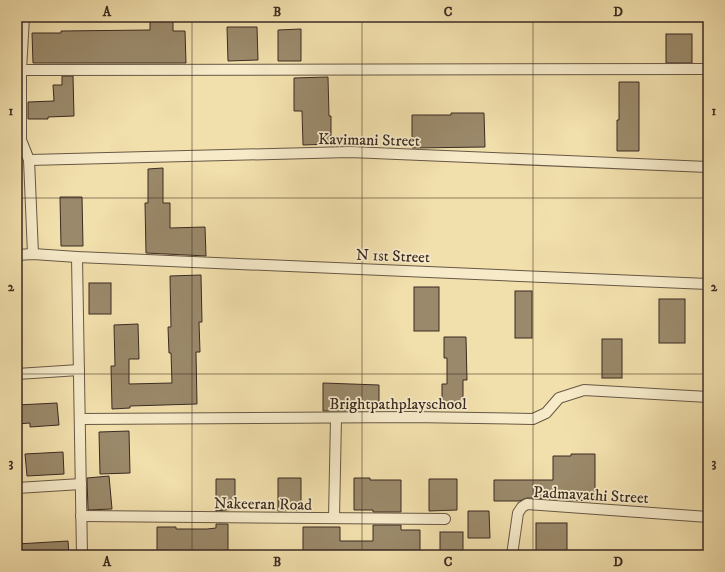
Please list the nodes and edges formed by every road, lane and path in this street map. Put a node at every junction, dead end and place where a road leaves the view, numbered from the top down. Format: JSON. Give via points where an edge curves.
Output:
{"nodes":[{"id":1,"x":24,"y":17,"type":"edge"},
{"id":2,"x":20,"y":31,"type":"edge"},
{"id":3,"x":708,"y":69,"type":"edge"},
{"id":4,"x":21,"y":70,"type":"junction"},
{"id":5,"x":19,"y":140,"type":"edge"},
{"id":6,"x":29,"y":160,"type":"junction"},
{"id":7,"x":708,"y":167,"type":"edge"},
{"id":8,"x":33,"y":254,"type":"junction"},
{"id":9,"x":17,"y":255,"type":"edge"},
{"id":10,"x":77,"y":257,"type":"junction"},
{"id":11,"x":708,"y":284,"type":"edge"},
{"id":12,"x":79,"y":370,"type":"junction"},
{"id":13,"x":17,"y":374,"type":"edge"},
{"id":14,"x":708,"y":397,"type":"edge"},
{"id":15,"x":336,"y":418,"type":"junction"},
{"id":16,"x":80,"y":419,"type":"junction"},
{"id":17,"x":81,"y":484,"type":"junction"},
{"id":18,"x":17,"y":488,"type":"edge"},
{"id":19,"x":81,"y":516,"type":"junction"},
{"id":20,"x":708,"y":517,"type":"edge"},
{"id":21,"x":334,"y":518,"type":"junction"},
{"id":22,"x":445,"y":519,"type":"dead end"},
{"id":23,"x":82,"y":555,"type":"edge"},
{"id":24,"x":512,"y":555,"type":"edge"}],
"edges":[{"from":1,"to":2,"type":"street"},
{"from":2,"to":4,"type":"street"},
{"from":3,"to":4,"type":"street"},
{"from":4,"to":5,"type":"street"},
{"from":5,"to":6,"type":"street"},
{"from":6,"to":7,"type":"street","name":"Kavimani Street","via":[[350,152]]},
{"from":6,"to":8,"type":"street"},
{"from":8,"to":9,"type":"street","name":"N 1st Street"},
{"from":8,"to":10,"type":"street","name":"N 1st Street"},
{"from":10,"to":11,"type":"street","name":"N 1st Street"},
{"from":10,"to":12,"type":"street"},
{"from":12,"to":13,"type":"street"},
{"from":12,"to":16,"type":"street"},
{"from":14,"to":15,"type":"street","name":"Brightpathplayschool","via":[[584,390],[559,398],[546,413],[533,419]]},
{"from":15,"to":16,"type":"street","name":"Brightpathplayschool"},
{"from":15,"to":21,"type":"street"},
{"from":16,"to":17,"type":"street"},
{"from":17,"to":18,"type":"street"},
{"from":17,"to":19,"type":"street"},
{"from":19,"to":21,"type":"street","name":"Nakeeran Road"},
{"from":19,"to":23,"type":"street"},
{"from":20,"to":24,"type":"street","name":"Padmavathi Street","via":[[528,504],[518,513]]},
{"from":21,"to":22,"type":"street","name":"Nakeeran Road"}]}
